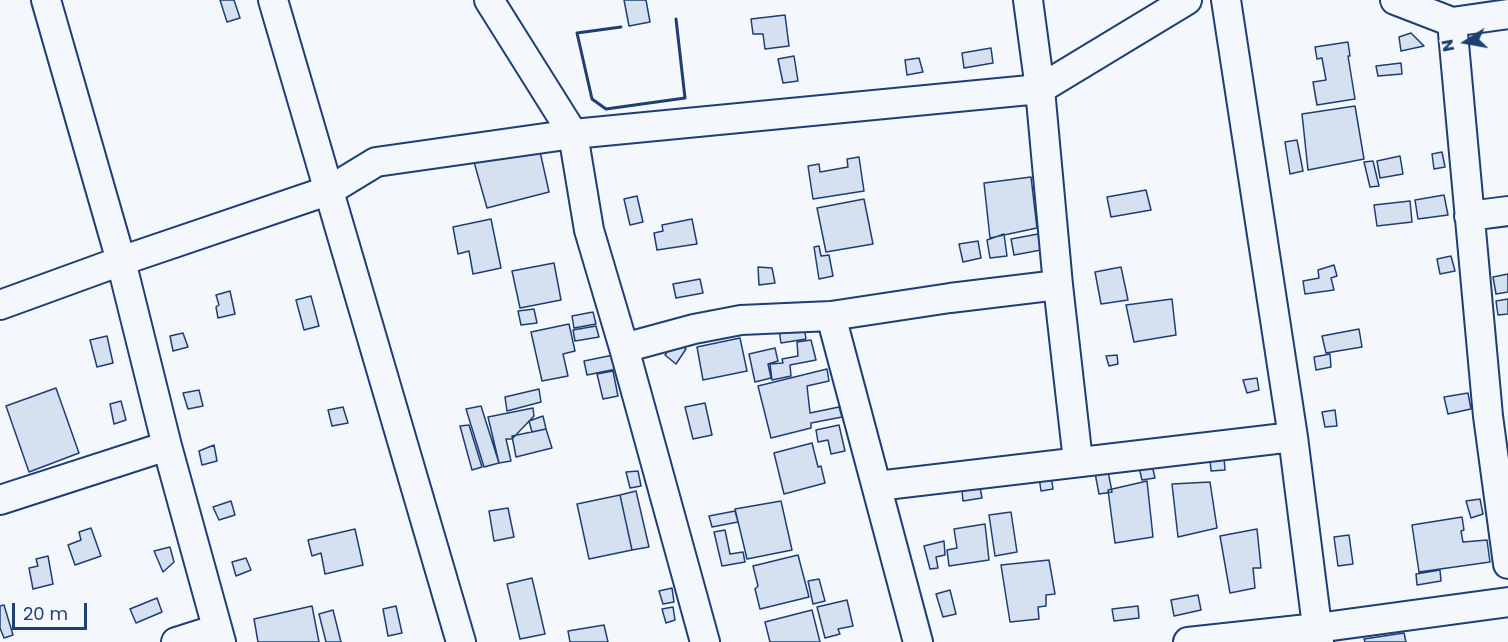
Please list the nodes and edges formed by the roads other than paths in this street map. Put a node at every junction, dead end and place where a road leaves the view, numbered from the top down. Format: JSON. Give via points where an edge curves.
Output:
{"nodes":[{"id":1,"x":46,"y":0,"type":"edge"},
{"id":2,"x":273,"y":0,"type":"edge"},
{"id":3,"x":489,"y":0,"type":"edge"},
{"id":4,"x":1028,"y":0,"type":"edge"},
{"id":5,"x":1187,"y":0,"type":"edge"},
{"id":6,"x":1226,"y":0,"type":"edge"},
{"id":7,"x":1395,"y":0,"type":"edge"},
{"id":8,"x":1508,"y":14,"type":"edge"},
{"id":9,"x":1452,"y":22,"type":"junction"},
{"id":10,"x":1040,"y":89,"type":"junction"},
{"id":11,"x":573,"y":134,"type":"junction"},
{"id":12,"x":330,"y":190,"type":"junction"},
{"id":13,"x":1508,"y":211,"type":"edge"},
{"id":14,"x":1469,"y":216,"type":"junction"},
{"id":15,"x":121,"y":261,"type":"junction"},
{"id":16,"x":1058,"y":285,"type":"junction"},
{"id":17,"x":0,"y":305,"type":"edge"},
{"id":18,"x":831,"y":316,"type":"junction"},
{"id":19,"x":624,"y":348,"type":"junction"},
{"id":20,"x":1498,"y":415,"type":"edge"},
{"id":21,"x":1293,"y":437,"type":"junction"},
{"id":22,"x":167,"y":446,"type":"junction"},
{"id":23,"x":1078,"y":461,"type":"junction"},
{"id":24,"x":877,"y":486,"type":"junction"},
{"id":25,"x":0,"y":500,"type":"edge"},
{"id":26,"x":1508,"y":564,"type":"edge"},
{"id":27,"x":1508,"y":602,"type":"edge"},
{"id":28,"x":1318,"y":635,"type":"edge"},
{"id":29,"x":219,"y":636,"type":"edge"},
{"id":30,"x":176,"y":642,"type":"edge"},
{"id":31,"x":461,"y":642,"type":"edge"},
{"id":32,"x":705,"y":642,"type":"edge"},
{"id":33,"x":918,"y":642,"type":"edge"},
{"id":34,"x":1188,"y":642,"type":"edge"}],
"edges":[{"from":1,"to":15,"type":"street"},
{"from":2,"to":12,"type":"street"},
{"from":3,"to":11,"type":"street"},
{"from":4,"to":10,"type":"street"},
{"from":5,"to":10,"type":"street"},
{"from":6,"to":21,"type":"street"},
{"from":7,"to":9,"type":"street"},
{"from":8,"to":9,"type":"street"},
{"from":9,"to":14,"type":"street"},
{"from":10,"to":11,"type":"street"},
{"from":10,"to":16,"type":"street"},
{"from":11,"to":12,"type":"street","via":[[375,162]]},
{"from":11,"to":19,"type":"street","via":[[589,230]]},
{"from":12,"to":15,"type":"street"},
{"from":12,"to":31,"type":"street"},
{"from":13,"to":14,"type":"street"},
{"from":14,"to":20,"type":"street"},
{"from":15,"to":17,"type":"street"},
{"from":15,"to":22,"type":"street"},
{"from":16,"to":18,"type":"street"},
{"from":16,"to":23,"type":"street"},
{"from":18,"to":19,"type":"street","via":[[741,320]]},
{"from":18,"to":24,"type":"street"},
{"from":19,"to":32,"type":"street"},
{"from":20,"to":26,"type":"street"},
{"from":21,"to":23,"type":"street"},
{"from":21,"to":28,"type":"street"},
{"from":22,"to":25,"type":"street"},
{"from":22,"to":29,"type":"street"},
{"from":23,"to":24,"type":"street"},
{"from":24,"to":33,"type":"street"},
{"from":27,"to":28,"type":"street"},
{"from":28,"to":34,"type":"street"},
{"from":29,"to":30,"type":"street"}]}
